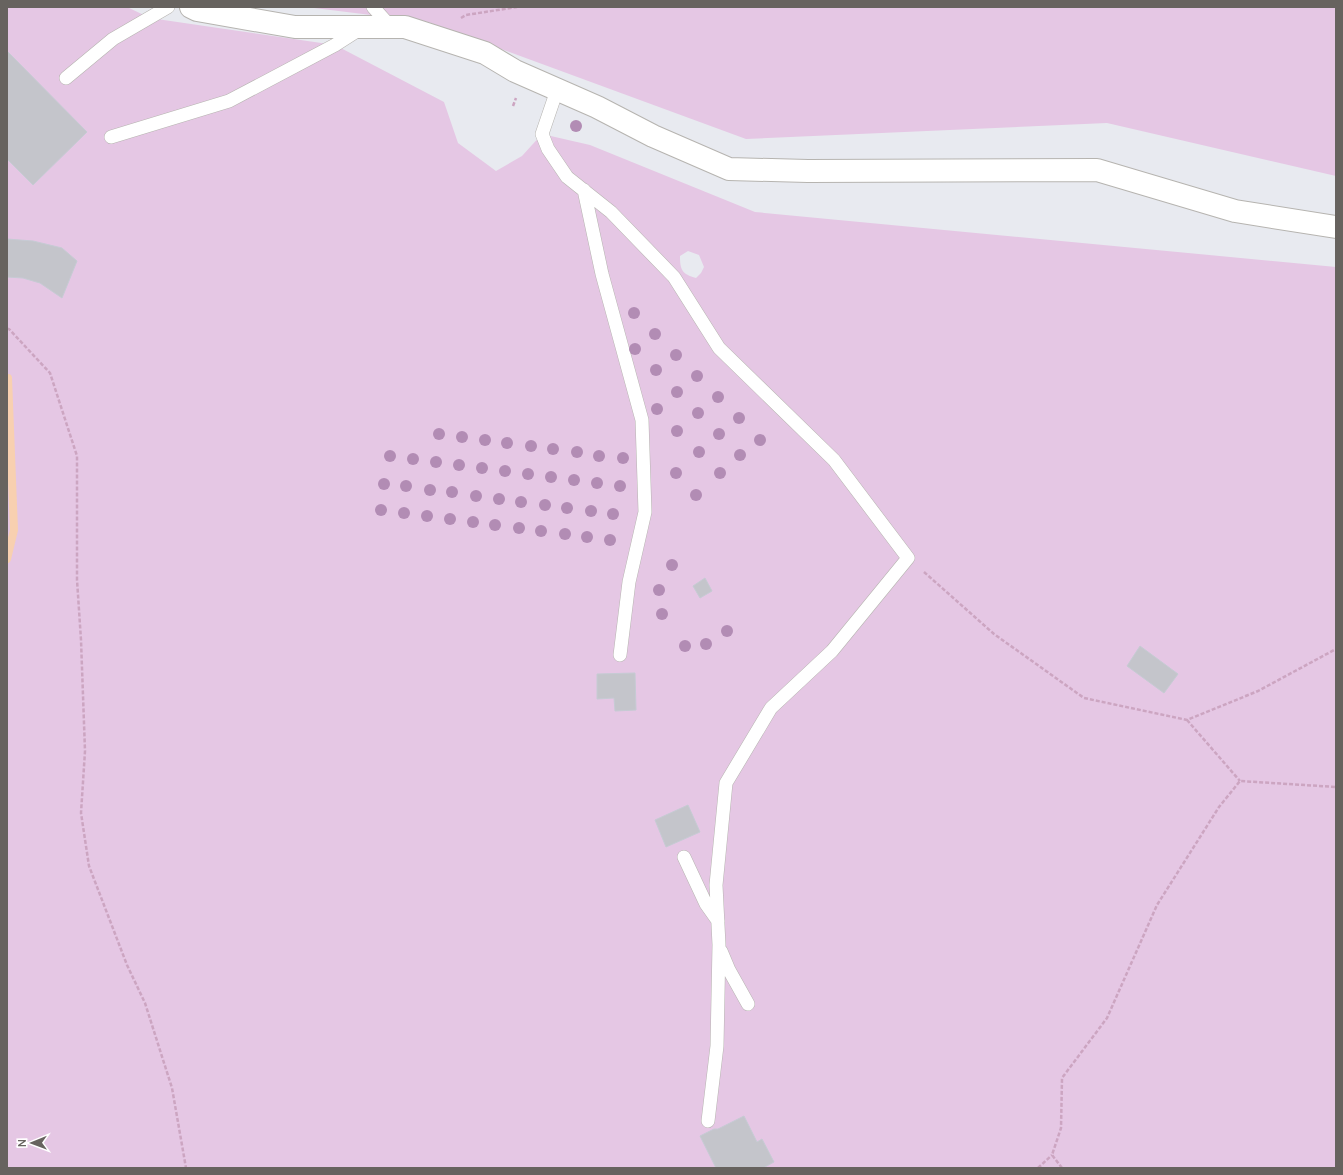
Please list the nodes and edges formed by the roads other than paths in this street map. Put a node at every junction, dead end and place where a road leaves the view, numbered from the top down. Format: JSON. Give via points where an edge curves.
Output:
{"nodes":[{"id":1,"x":168,"y":7,"type":"edge"},
{"id":2,"x":191,"y":7,"type":"edge"},
{"id":3,"x":373,"y":7,"type":"edge"},
{"id":4,"x":391,"y":26,"type":"junction"},
{"id":5,"x":363,"y":27,"type":"junction"},
{"id":6,"x":66,"y":78,"type":"dead end"},
{"id":7,"x":557,"y":90,"type":"junction"},
{"id":8,"x":111,"y":138,"type":"dead end"},
{"id":9,"x":584,"y":190,"type":"junction"},
{"id":10,"x":1336,"y":227,"type":"edge"},
{"id":11,"x":620,"y":655,"type":"dead end"},
{"id":12,"x":684,"y":857,"type":"dead end"},
{"id":13,"x":718,"y":921,"type":"junction"},
{"id":14,"x":719,"y":945,"type":"junction"},
{"id":15,"x":748,"y":1004,"type":"dead end"},
{"id":16,"x":708,"y":1121,"type":"dead end"}],
"edges":[{"from":1,"to":6,"type":"lane","via":[[113,39]]},
{"from":2,"to":5,"type":"street","via":[[295,27]]},
{"from":3,"to":4,"type":"lane"},
{"from":4,"to":5,"type":"street"},
{"from":4,"to":7,"type":"street","via":[[405,27],[485,53],[515,71]]},
{"from":5,"to":8,"type":"lane","via":[[335,45],[229,101]]},
{"from":7,"to":9,"type":"lane","via":[[542,134],[548,149],[567,177]]},
{"from":7,"to":10,"type":"street","via":[[729,169],[1097,170],[1235,211]]},
{"from":9,"to":11,"type":"lane","via":[[602,274],[642,420],[646,512],[629,582]]},
{"from":9,"to":13,"type":"lane","via":[[611,212],[674,278],[719,348],[834,460],[908,558],[832,651],[772,708],[726,783],[716,885]]},
{"from":12,"to":13,"type":"lane","via":[[706,904]]},
{"from":13,"to":14,"type":"lane"},
{"from":14,"to":15,"type":"lane","via":[[729,970]]},
{"from":14,"to":16,"type":"lane","via":[[717,1046]]}]}
